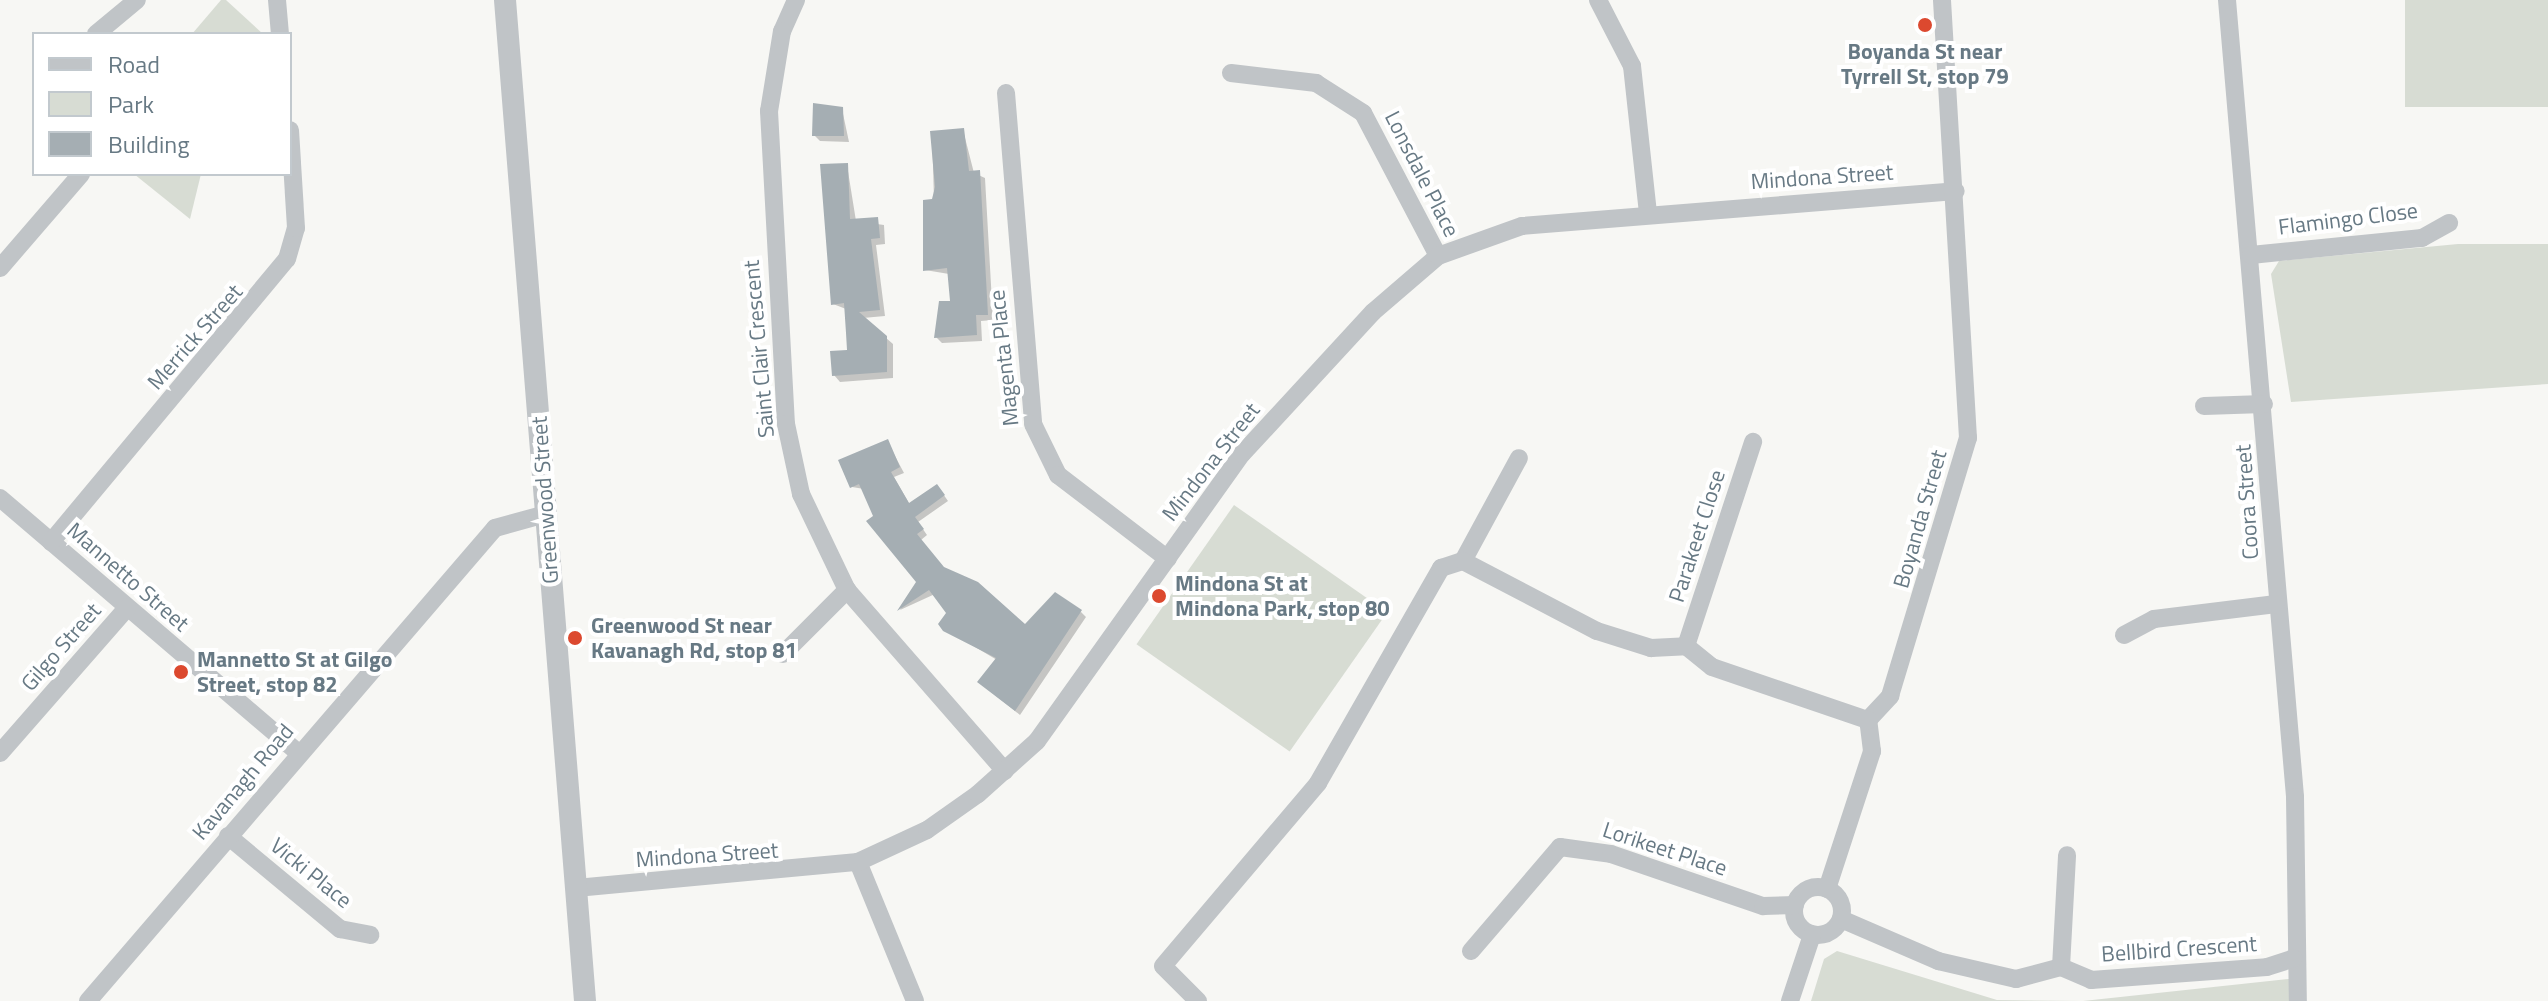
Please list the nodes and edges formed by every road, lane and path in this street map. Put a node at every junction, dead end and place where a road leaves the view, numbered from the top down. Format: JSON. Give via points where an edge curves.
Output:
{"nodes":[{"id":1,"x":137,"y":0,"type":"edge"},
{"id":2,"x":277,"y":0,"type":"edge"},
{"id":3,"x":505,"y":0,"type":"edge"},
{"id":4,"x":796,"y":0,"type":"edge"},
{"id":5,"x":1598,"y":0,"type":"edge"},
{"id":6,"x":1942,"y":0,"type":"edge"},
{"id":7,"x":2227,"y":0,"type":"edge"},
{"id":8,"x":98,"y":32,"type":"edge"},
{"id":9,"x":280,"y":32,"type":"edge"},
{"id":10,"x":1231,"y":73,"type":"dead end"},
{"id":11,"x":1006,"y":93,"type":"dead end"},
{"id":12,"x":292,"y":163,"type":"edge"},
{"id":13,"x":79,"y":176,"type":"edge"},
{"id":14,"x":1956,"y":191,"type":"junction"},
{"id":15,"x":1648,"y":214,"type":"junction"},
{"id":16,"x":2449,"y":223,"type":"dead end"},
{"id":17,"x":2251,"y":255,"type":"junction"},
{"id":18,"x":1438,"y":256,"type":"junction"},
{"id":19,"x":0,"y":268,"type":"edge"},
{"id":20,"x":2264,"y":404,"type":"junction"},
{"id":21,"x":2204,"y":406,"type":"dead end"},
{"id":22,"x":1753,"y":442,"type":"dead end"},
{"id":23,"x":1519,"y":458,"type":"dead end"},
{"id":24,"x":0,"y":498,"type":"edge"},
{"id":25,"x":546,"y":514,"type":"junction"},
{"id":26,"x":51,"y":542,"type":"junction"},
{"id":27,"x":1168,"y":559,"type":"junction"},
{"id":28,"x":1463,"y":561,"type":"junction"},
{"id":29,"x":847,"y":590,"type":"junction"},
{"id":30,"x":2276,"y":604,"type":"junction"},
{"id":31,"x":127,"y":608,"type":"junction"},
{"id":32,"x":2124,"y":635,"type":"dead end"},
{"id":33,"x":1686,"y":646,"type":"junction"},
{"id":34,"x":783,"y":654,"type":"dead end"},
{"id":35,"x":1868,"y":720,"type":"junction"},
{"id":36,"x":0,"y":753,"type":"edge"},
{"id":37,"x":299,"y":753,"type":"junction"},
{"id":38,"x":1005,"y":771,"type":"junction"},
{"id":39,"x":228,"y":836,"type":"junction"},
{"id":40,"x":2067,"y":855,"type":"dead end"},
{"id":41,"x":858,"y":862,"type":"junction"},
{"id":42,"x":576,"y":888,"type":"junction"},
{"id":43,"x":1827,"y":889,"type":"junction"},
{"id":44,"x":1795,"y":905,"type":"junction"},
{"id":45,"x":1841,"y":919,"type":"junction"},
{"id":46,"x":370,"y":935,"type":"dead end"},
{"id":47,"x":1812,"y":935,"type":"junction"},
{"id":48,"x":1471,"y":951,"type":"dead end"},
{"id":49,"x":2294,"y":958,"type":"junction"},
{"id":50,"x":2061,"y":967,"type":"junction"},
{"id":51,"x":90,"y":1000,"type":"edge"},
{"id":52,"x":585,"y":1001,"type":"edge"},
{"id":53,"x":915,"y":1001,"type":"edge"},
{"id":54,"x":1198,"y":1001,"type":"edge"},
{"id":55,"x":1790,"y":1001,"type":"edge"},
{"id":56,"x":2298,"y":1001,"type":"edge"}],
"edges":[{"from":1,"to":8,"type":"street"},
{"from":2,"to":9,"type":"street"},
{"from":3,"to":25,"type":"street","name":"Greenwood Street"},
{"from":4,"to":29,"type":"street","name":"Saint Clair Crescent","via":[[782,31],[769,111],[786,424],[801,494]]},
{"from":5,"to":15,"type":"street","via":[[1632,66]]},
{"from":6,"to":14,"type":"street","name":"Boyanda Street"},
{"from":7,"to":17,"type":"street","name":"Coora Street"},
{"from":10,"to":18,"type":"street","name":"Lonsdale Place","via":[[1316,83],[1363,113]]},
{"from":11,"to":27,"type":"street","name":"Magenta Place","via":[[1038,438],[1058,475]]},
{"from":12,"to":26,"type":"street","name":"Merrick Street","via":[[296,228],[287,259]]},
{"from":13,"to":19,"type":"street"},
{"from":14,"to":15,"type":"street","name":"Mindona Street"},
{"from":14,"to":35,"type":"street","name":"Boyanda Street","via":[[1968,438],[1890,696]]},
{"from":15,"to":18,"type":"street","name":"Mindona Street","via":[[1522,226]]},
{"from":16,"to":17,"type":"street","name":"Flamingo Close","via":[[2422,238]]},
{"from":17,"to":20,"type":"street","name":"Coora Street"},
{"from":18,"to":27,"type":"street","name":"Mindona Street","via":[[1382,303],[1242,454]]},
{"from":20,"to":21,"type":"street"},
{"from":20,"to":30,"type":"street","name":"Coora Street"},
{"from":22,"to":33,"type":"street","name":"Parakeet Close"},
{"from":23,"to":28,"type":"street"},
{"from":24,"to":26,"type":"street","name":"Mannetto Street"},
{"from":25,"to":37,"type":"street","name":"Kavanagh Road","via":[[513,517],[495,528]]},
{"from":25,"to":42,"type":"street","name":"Greenwood Street"},
{"from":26,"to":31,"type":"street","name":"Mannetto Street"},
{"from":27,"to":38,"type":"street","name":"Mindona Street","via":[[1066,704]]},
{"from":28,"to":33,"type":"street","via":[[1597,631],[1651,648]]},
{"from":28,"to":54,"type":"street","via":[[1441,568],[1427,586],[1318,783],[1163,966]]},
{"from":29,"to":34,"type":"street"},
{"from":29,"to":38,"type":"street","name":"Saint Clair Crescent"},
{"from":30,"to":32,"type":"street","via":[[2154,619]]},
{"from":30,"to":49,"type":"street","name":"Coora Street","via":[[2301,916]]},
{"from":31,"to":36,"type":"street","name":"Gilgo Street"},
{"from":31,"to":37,"type":"street","name":"Mannetto Street"},
{"from":33,"to":35,"type":"street","via":[[1712,667]]},
{"from":35,"to":43,"type":"street","via":[[1872,751]]},
{"from":37,"to":39,"type":"street","name":"Kavanagh Road"},
{"from":38,"to":41,"type":"street","name":"Mindona Street","via":[[927,830]]},
{"from":39,"to":46,"type":"street","name":"Vicki Place","via":[[340,929]]},
{"from":39,"to":51,"type":"street","name":"Kavanagh Road"},
{"from":40,"to":50,"type":"street"},
{"from":41,"to":42,"type":"street","name":"Mindona Street"},
{"from":41,"to":53,"type":"street"},
{"from":42,"to":52,"type":"street","name":"Greenwood Street"},
{"from":43,"to":44,"type":"street","via":[[1804,891]]},
{"from":43,"to":45,"type":"street","via":[[1839,898]]},
{"from":44,"to":47,"type":"street","via":[[1799,926]]},
{"from":44,"to":48,"type":"street","name":"Lorikeet Place","via":[[1763,906],[1611,854],[1560,847]]},
{"from":45,"to":47,"type":"street","via":[[1827,934]]},
{"from":45,"to":50,"type":"street","via":[[1860,933],[1938,961],[2016,979]]},
{"from":47,"to":55,"type":"street"},
{"from":49,"to":50,"type":"street","name":"Bellbird Crescent","via":[[2267,967],[2091,980]]},
{"from":49,"to":56,"type":"street","name":"Coora Street"}]}
